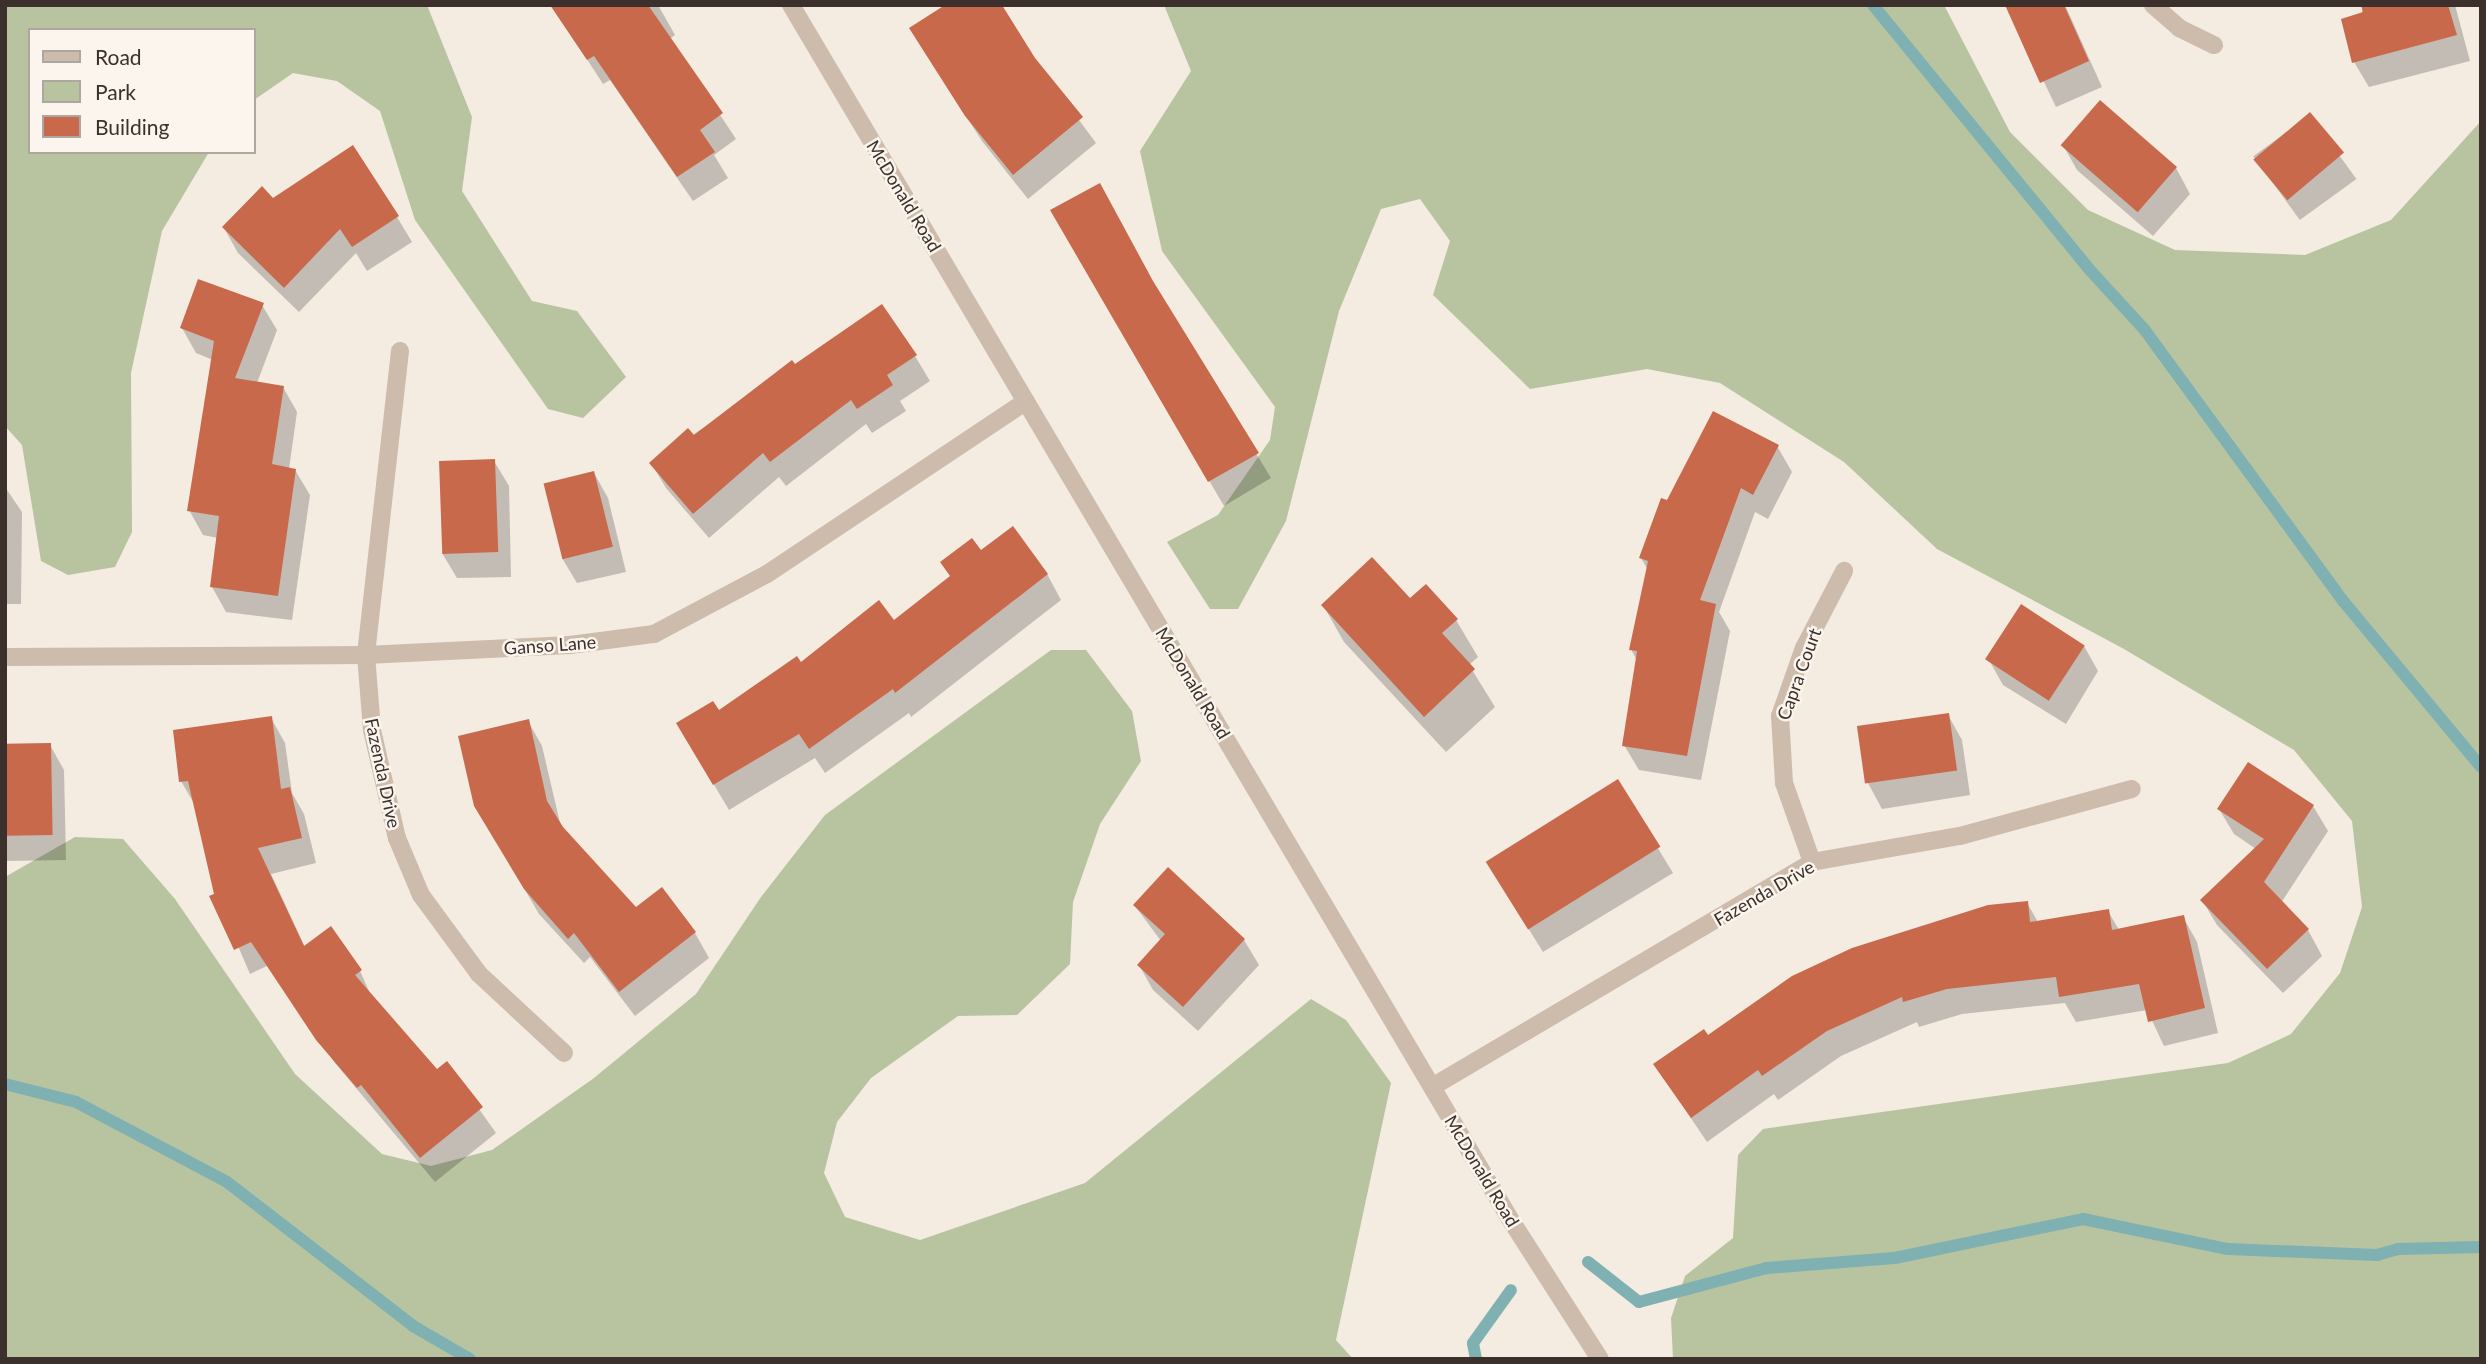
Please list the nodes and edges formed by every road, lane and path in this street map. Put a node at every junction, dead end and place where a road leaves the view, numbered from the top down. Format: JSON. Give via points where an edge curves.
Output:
{"nodes":[{"id":1,"x":790,"y":5,"type":"edge"},
{"id":2,"x":2153,"y":5,"type":"edge"},
{"id":3,"x":2214,"y":45,"type":"dead end"},
{"id":4,"x":400,"y":351,"type":"dead end"},
{"id":5,"x":1026,"y":401,"type":"junction"},
{"id":6,"x":1844,"y":570,"type":"dead end"},
{"id":7,"x":366,"y":655,"type":"junction"},
{"id":8,"x":5,"y":657,"type":"edge"},
{"id":9,"x":2132,"y":789,"type":"dead end"},
{"id":10,"x":1812,"y":862,"type":"junction"},
{"id":11,"x":564,"y":1053,"type":"dead end"},
{"id":12,"x":1432,"y":1087,"type":"junction"},
{"id":13,"x":1600,"y":1359,"type":"edge"}],
"edges":[{"from":1,"to":5,"type":"street","name":"McDonald Road"},
{"from":2,"to":3,"type":"street","via":[[2179,28]]},
{"from":4,"to":7,"type":"street","name":"Fazenda Drive"},
{"from":5,"to":7,"type":"street","name":"Ganso Lane","via":[[767,574],[654,634],[570,645]]},
{"from":5,"to":12,"type":"street","name":"McDonald Road"},
{"from":6,"to":10,"type":"street","name":"Capra Court","via":[[1804,648],[1780,716],[1784,783]]},
{"from":7,"to":8,"type":"street","name":"Ganso Lane"},
{"from":7,"to":11,"type":"street","name":"Fazenda Drive","via":[[378,757],[397,838],[421,895],[478,974]]},
{"from":9,"to":10,"type":"street","name":"Fazenda Drive","via":[[1960,836]]},
{"from":10,"to":12,"type":"street","name":"Fazenda Drive"},
{"from":12,"to":13,"type":"street","name":"McDonald Road"}]}
